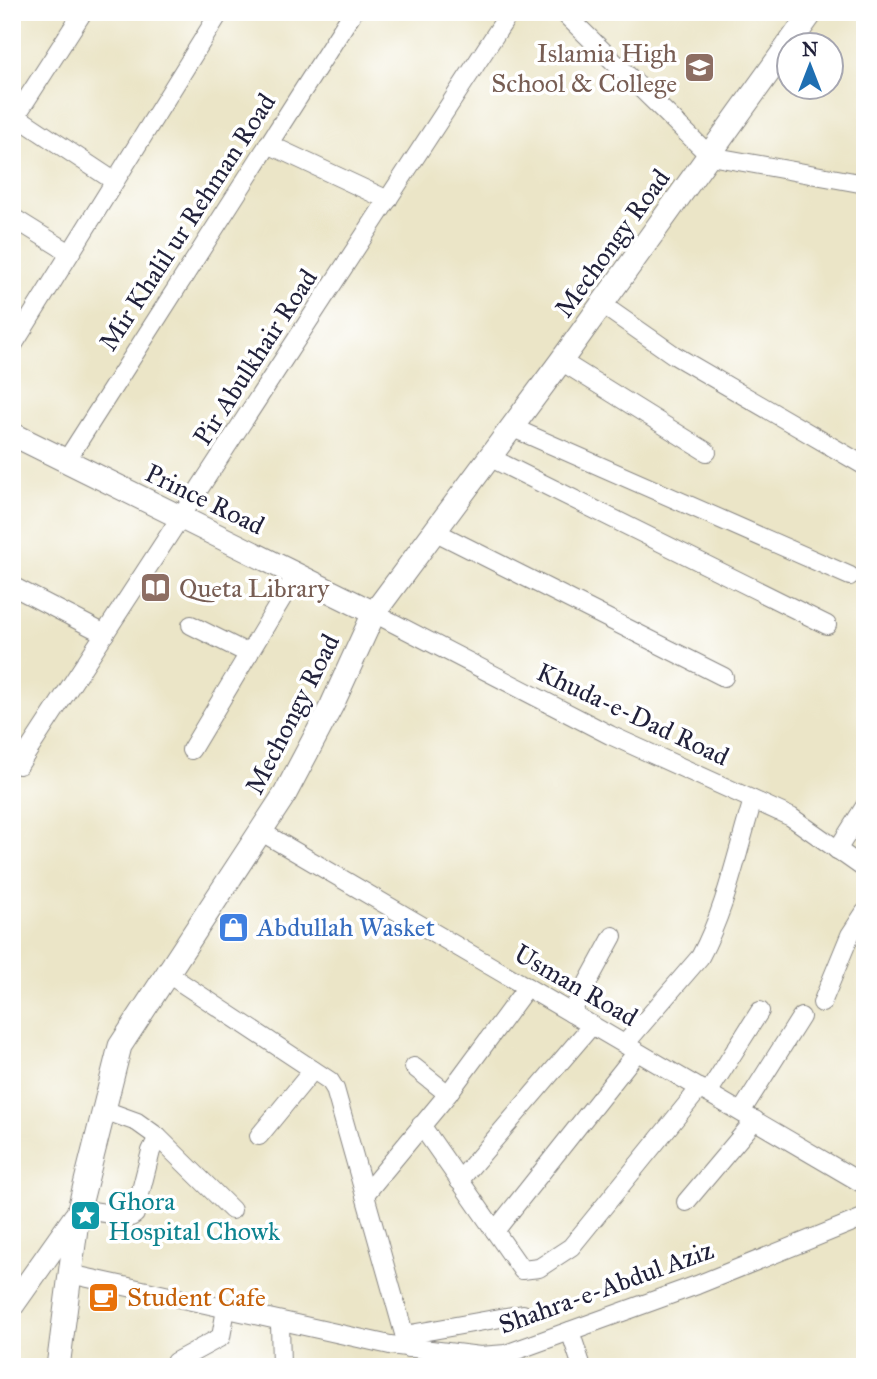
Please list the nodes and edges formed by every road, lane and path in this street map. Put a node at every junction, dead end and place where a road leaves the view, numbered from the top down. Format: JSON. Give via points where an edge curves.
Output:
{"nodes":[{"id":1,"x":83,"y":12,"type":"edge"},
{"id":2,"x":220,"y":12,"type":"edge"},
{"id":3,"x":353,"y":12,"type":"edge"},
{"id":4,"x":510,"y":12,"type":"edge"},
{"id":5,"x":563,"y":12,"type":"edge"},
{"id":6,"x":812,"y":12,"type":"edge"},
{"id":7,"x":15,"y":113,"type":"edge"},
{"id":8,"x":268,"y":144,"type":"junction"},
{"id":9,"x":710,"y":156,"type":"junction"},
{"id":10,"x":114,"y":181,"type":"junction"},
{"id":11,"x":865,"y":184,"type":"edge"},
{"id":12,"x":388,"y":200,"type":"junction"},
{"id":13,"x":12,"y":217,"type":"edge"},
{"id":14,"x":70,"y":253,"type":"junction"},
{"id":15,"x":601,"y":304,"type":"junction"},
{"id":16,"x":12,"y":347,"type":"edge"},
{"id":17,"x":561,"y":361,"type":"junction"},
{"id":18,"x":511,"y":426,"type":"junction"},
{"id":19,"x":12,"y":434,"type":"edge"},
{"id":20,"x":707,"y":452,"type":"dead end"},
{"id":21,"x":489,"y":457,"type":"junction"},
{"id":22,"x":66,"y":461,"type":"junction"},
{"id":23,"x":865,"y":466,"type":"edge"},
{"id":24,"x":181,"y":518,"type":"junction"},
{"id":25,"x":436,"y":533,"type":"junction"},
{"id":26,"x":296,"y":575,"type":"junction"},
{"id":27,"x":850,"y":576,"type":"dead end"},
{"id":28,"x":14,"y":587,"type":"dead end"},
{"id":29,"x":374,"y":613,"type":"junction"},
{"id":30,"x":191,"y":625,"type":"dead end"},
{"id":31,"x":827,"y":625,"type":"dead end"},
{"id":32,"x":104,"y":634,"type":"junction"},
{"id":33,"x":249,"y":654,"type":"junction"},
{"id":34,"x":724,"y":677,"type":"dead end"},
{"id":35,"x":191,"y":750,"type":"dead end"},
{"id":36,"x":19,"y":765,"type":"dead end"},
{"id":37,"x":753,"y":800,"type":"junction"},
{"id":38,"x":865,"y":806,"type":"edge"},
{"id":39,"x":260,"y":831,"type":"junction"},
{"id":40,"x":837,"y":850,"type":"junction"},
{"id":41,"x":865,"y":869,"type":"edge"},
{"id":42,"x":865,"y":912,"type":"edge"},
{"id":43,"x":613,"y":936,"type":"dead end"},
{"id":44,"x":168,"y":974,"type":"junction"},
{"id":45,"x":527,"y":987,"type":"junction"},
{"id":46,"x":822,"y":1003,"type":"dead end"},
{"id":47,"x":760,"y":1011,"type":"dead end"},
{"id":48,"x":571,"y":1013,"type":"junction"},
{"id":49,"x":801,"y":1017,"type":"dead end"},
{"id":50,"x":592,"y":1025,"type":"junction"},
{"id":51,"x":631,"y":1048,"type":"junction"},
{"id":52,"x":414,"y":1067,"type":"dead end"},
{"id":53,"x":313,"y":1070,"type":"junction"},
{"id":54,"x":704,"y":1090,"type":"junction"},
{"id":55,"x":448,"y":1094,"type":"junction"},
{"id":56,"x":104,"y":1110,"type":"junction"},
{"id":57,"x":748,"y":1116,"type":"junction"},
{"id":58,"x":421,"y":1125,"type":"junction"},
{"id":59,"x":259,"y":1136,"type":"dead end"},
{"id":60,"x":158,"y":1137,"type":"junction"},
{"id":61,"x":459,"y":1181,"type":"junction"},
{"id":62,"x":865,"y":1185,"type":"edge"},
{"id":63,"x":366,"y":1193,"type":"junction"},
{"id":64,"x":686,"y":1202,"type":"dead end"},
{"id":65,"x":232,"y":1210,"type":"dead end"},
{"id":66,"x":78,"y":1211,"type":"junction"},
{"id":67,"x":865,"y":1217,"type":"edge"},
{"id":68,"x":495,"y":1231,"type":"junction"},
{"id":69,"x":70,"y":1274,"type":"junction"},
{"id":70,"x":12,"y":1306,"type":"edge"},
{"id":71,"x":226,"y":1309,"type":"junction"},
{"id":72,"x":523,"y":1314,"type":"dead end"},
{"id":73,"x":279,"y":1322,"type":"junction"},
{"id":74,"x":570,"y":1331,"type":"junction"},
{"id":75,"x":406,"y":1341,"type":"junction"},
{"id":76,"x":58,"y":1367,"type":"edge"},
{"id":77,"x":173,"y":1367,"type":"edge"},
{"id":78,"x":281,"y":1367,"type":"edge"},
{"id":79,"x":582,"y":1367,"type":"edge"}],
"edges":[{"from":1,"to":7,"type":"street"},
{"from":2,"to":10,"type":"street"},
{"from":3,"to":8,"type":"street","name":"Mir Khalil ur Rehman Road"},
{"from":4,"to":12,"type":"street","name":"Pir Abulkhair Road"},
{"from":5,"to":9,"type":"street"},
{"from":6,"to":9,"type":"street","name":"Mechongy Road"},
{"from":7,"to":10,"type":"street"},
{"from":8,"to":12,"type":"street"},
{"from":8,"to":22,"type":"street","name":"Mir Khalil ur Rehman Road"},
{"from":9,"to":11,"type":"street"},
{"from":9,"to":15,"type":"street","name":"Mechongy Road"},
{"from":10,"to":14,"type":"street"},
{"from":12,"to":24,"type":"street","name":"Pir Abulkhair Road"},
{"from":13,"to":14,"type":"street"},
{"from":14,"to":16,"type":"street"},
{"from":15,"to":17,"type":"street","name":"Mechongy Road"},
{"from":15,"to":23,"type":"street","via":[[674,355]]},
{"from":17,"to":18,"type":"street","name":"Mechongy Road"},
{"from":17,"to":20,"type":"street"},
{"from":18,"to":21,"type":"street","name":"Mechongy Road"},
{"from":18,"to":27,"type":"street"},
{"from":19,"to":22,"type":"street","name":"Prince Road"},
{"from":21,"to":25,"type":"street","name":"Mechongy Road"},
{"from":21,"to":31,"type":"street"},
{"from":22,"to":24,"type":"street","name":"Prince Road"},
{"from":24,"to":26,"type":"street","name":"Prince Road"},
{"from":24,"to":32,"type":"street","name":"Pir Abulkhair Road"},
{"from":25,"to":29,"type":"street","name":"Mechongy Road"},
{"from":25,"to":34,"type":"street"},
{"from":26,"to":29,"type":"street","name":"Prince Road"},
{"from":26,"to":33,"type":"street"},
{"from":28,"to":32,"type":"street"},
{"from":29,"to":37,"type":"street","name":"Khuda-e-Dad Road","via":[[610,736]]},
{"from":29,"to":39,"type":"street","name":"Mechongy Road","via":[[332,705]]},
{"from":30,"to":33,"type":"street"},
{"from":32,"to":36,"type":"street","name":"Pir Abulkhair Road"},
{"from":33,"to":35,"type":"street"},
{"from":37,"to":40,"type":"street","name":"Khuda-e-Dad Road","via":[[791,817]]},
{"from":37,"to":51,"type":"street","via":[[708,942]]},
{"from":38,"to":40,"type":"street"},
{"from":39,"to":44,"type":"street","name":"Mechongy Road"},
{"from":39,"to":45,"type":"street","name":"Usman Road"},
{"from":40,"to":41,"type":"street","name":"Khuda-e-Dad Road"},
{"from":42,"to":46,"type":"street","via":[[850,935]]},
{"from":43,"to":48,"type":"street"},
{"from":44,"to":53,"type":"street"},
{"from":44,"to":56,"type":"street","name":"Mechongy Road","via":[[120,1046]]},
{"from":45,"to":48,"type":"street","name":"Usman Road"},
{"from":45,"to":55,"type":"street"},
{"from":47,"to":54,"type":"street"},
{"from":48,"to":50,"type":"street","name":"Usman Road"},
{"from":49,"to":57,"type":"street"},
{"from":50,"to":51,"type":"street","name":"Usman Road"},
{"from":50,"to":61,"type":"street"},
{"from":51,"to":54,"type":"street","name":"Usman Road"},
{"from":51,"to":68,"type":"street"},
{"from":52,"to":55,"type":"street"},
{"from":53,"to":59,"type":"street"},
{"from":53,"to":63,"type":"street","via":[[335,1089]]},
{"from":54,"to":57,"type":"street","name":"Usman Road"},
{"from":54,"to":68,"type":"street","via":[[571,1247],[539,1268],[522,1270]]},
{"from":55,"to":58,"type":"street"},
{"from":56,"to":60,"type":"street","via":[[137,1122]]},
{"from":56,"to":66,"type":"street","name":"Mechongy Road"},
{"from":57,"to":62,"type":"street","name":"Usman Road"},
{"from":57,"to":64,"type":"street"},
{"from":58,"to":61,"type":"street"},
{"from":58,"to":63,"type":"street"},
{"from":60,"to":65,"type":"street"},
{"from":60,"to":66,"type":"street","via":[[135,1214]]},
{"from":61,"to":68,"type":"street"},
{"from":63,"to":75,"type":"street"},
{"from":66,"to":69,"type":"street","name":"Mechongy Road"},
{"from":66,"to":70,"type":"street"},
{"from":67,"to":74,"type":"street","name":"Shahra-e-Abdul Aziz"},
{"from":69,"to":71,"type":"street","name":"Shahra-e-Abdul Aziz"},
{"from":69,"to":76,"type":"street","name":"Mechongy Road"},
{"from":71,"to":73,"type":"street","name":"Shahra-e-Abdul Aziz"},
{"from":71,"to":77,"type":"street","via":[[221,1337]]},
{"from":72,"to":75,"type":"street"},
{"from":73,"to":75,"type":"street","name":"Shahra-e-Abdul Aziz"},
{"from":73,"to":78,"type":"street"},
{"from":74,"to":75,"type":"street","name":"Shahra-e-Abdul Aziz","via":[[506,1354],[480,1356]]},
{"from":74,"to":79,"type":"street"}]}
